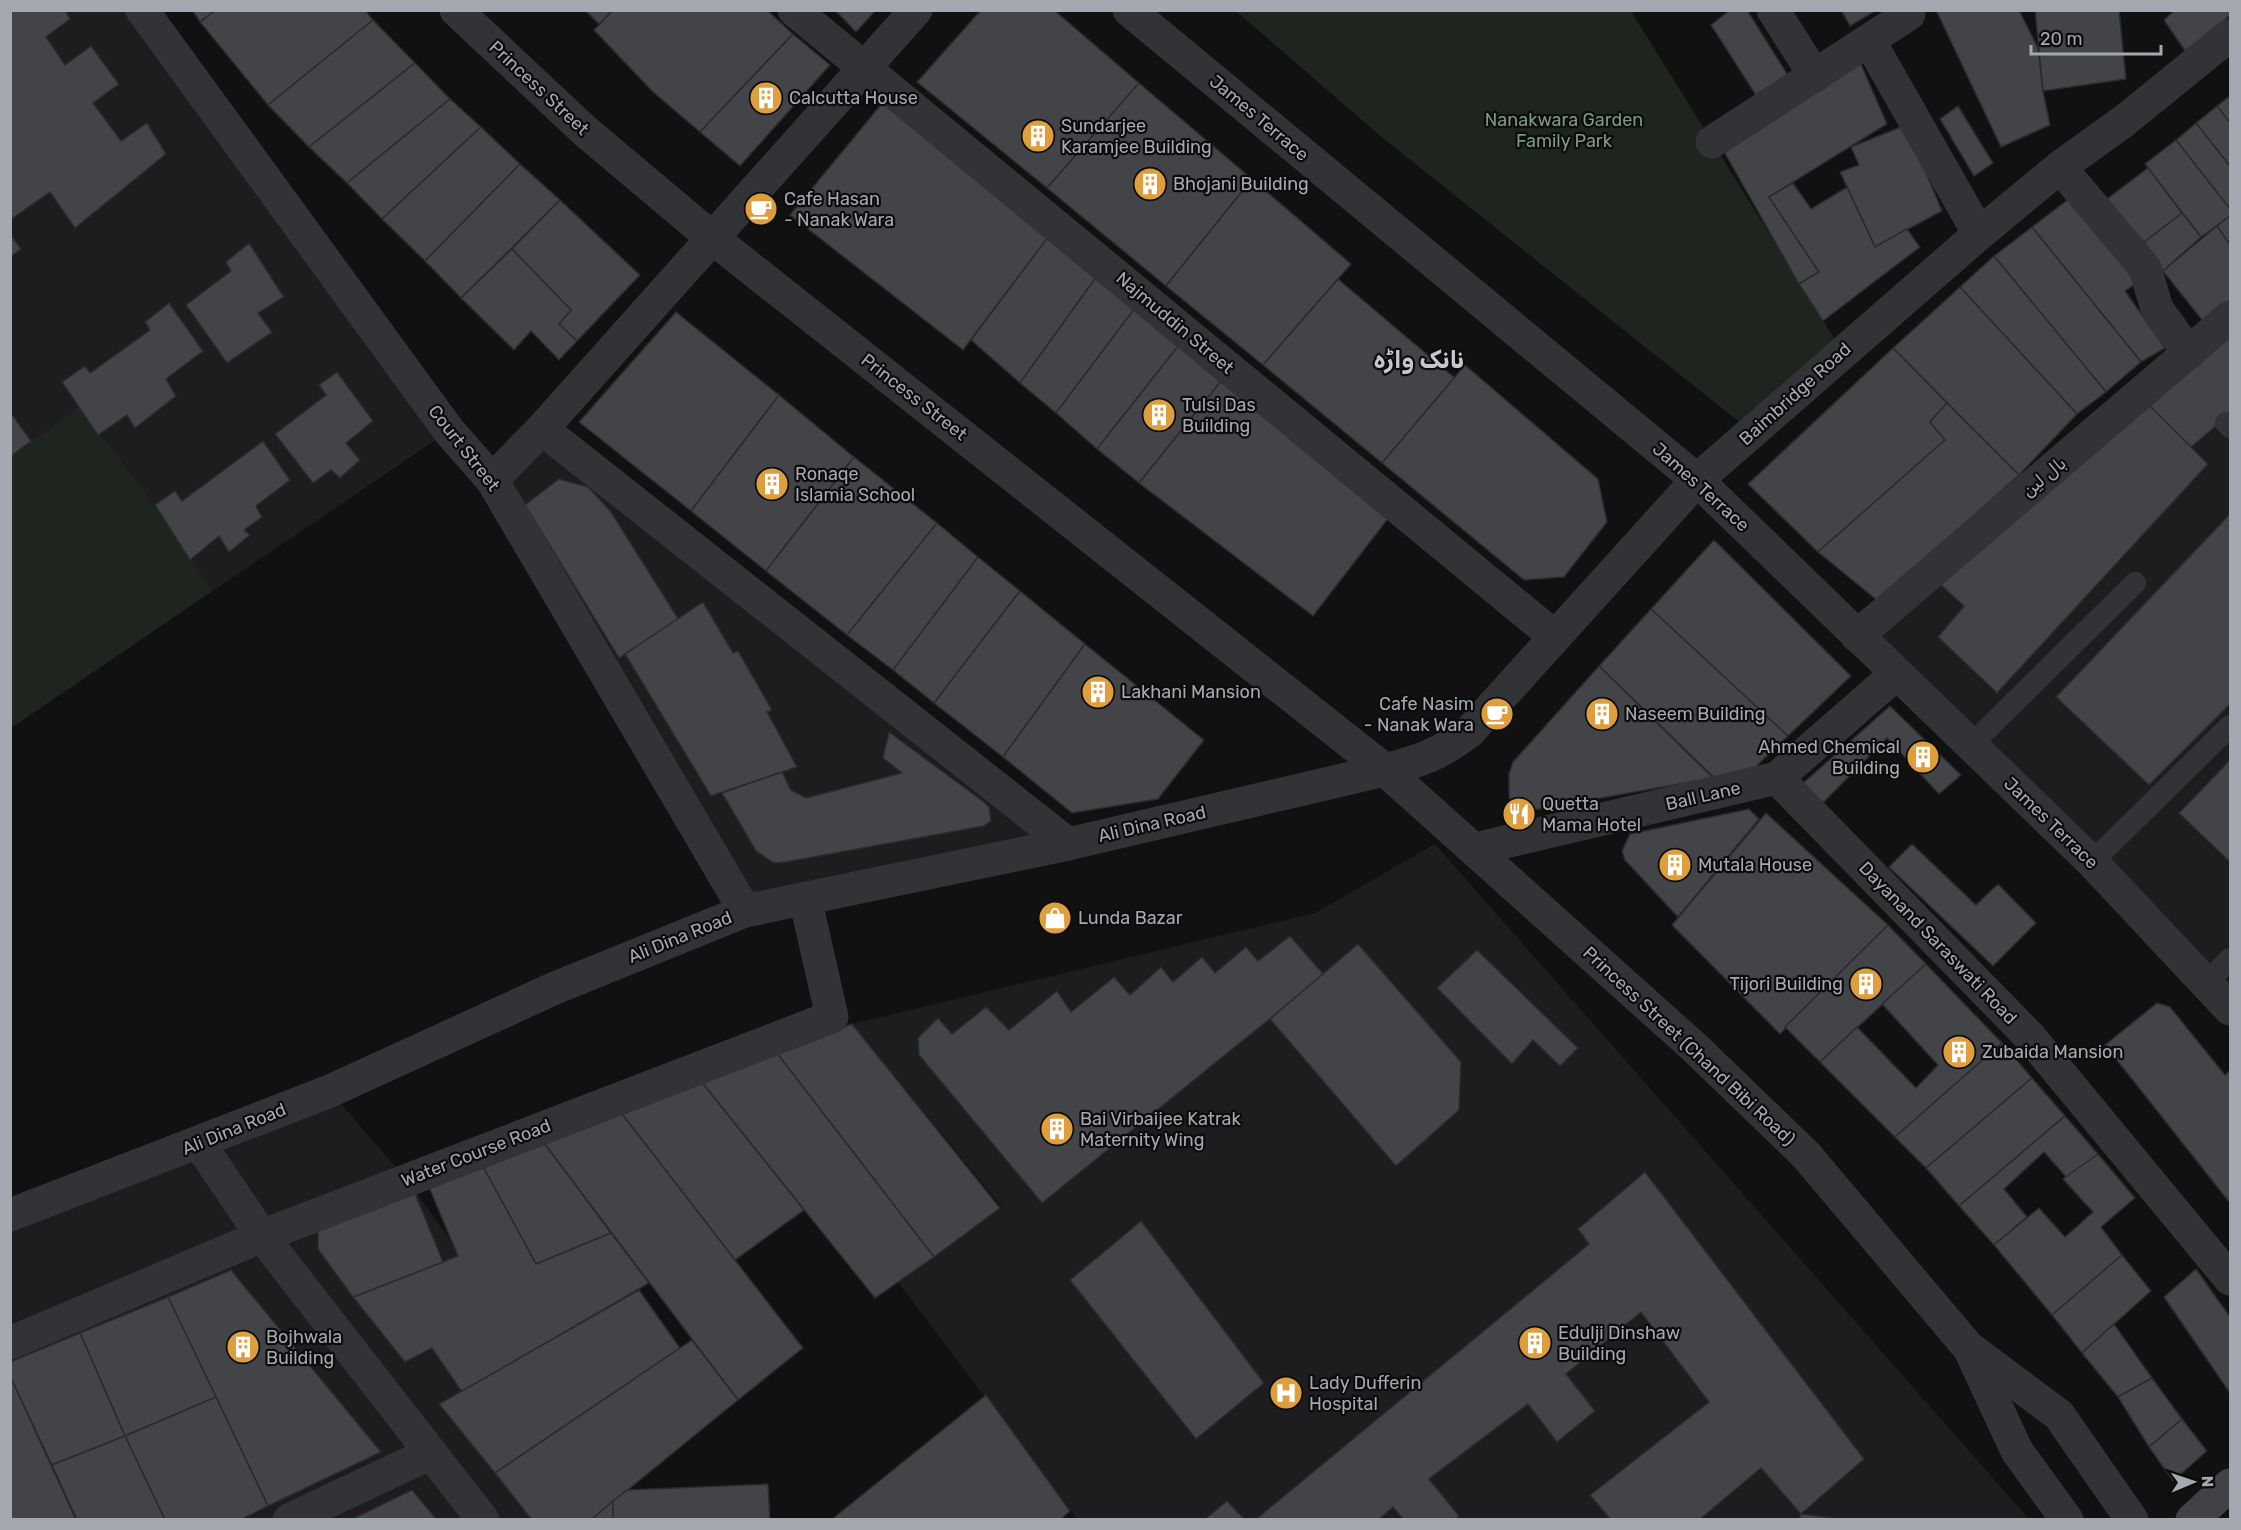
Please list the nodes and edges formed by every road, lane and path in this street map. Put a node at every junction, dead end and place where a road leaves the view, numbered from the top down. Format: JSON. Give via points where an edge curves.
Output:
{"nodes":[{"id":1,"x":142,"y":10,"type":"edge"},
{"id":2,"x":456,"y":10,"type":"edge"},
{"id":3,"x":794,"y":10,"type":"edge"},
{"id":4,"x":916,"y":10,"type":"edge"},
{"id":5,"x":1130,"y":10,"type":"edge"},
{"id":6,"x":1773,"y":10,"type":"edge"},
{"id":7,"x":1907,"y":10,"type":"edge"},
{"id":8,"x":2230,"y":36,"type":"edge"},
{"id":9,"x":1870,"y":42,"type":"junction"},
{"id":10,"x":865,"y":67,"type":"junction"},
{"id":11,"x":1815,"y":76,"type":"junction"},
{"id":12,"x":1712,"y":142,"type":"dead end"},
{"id":13,"x":2060,"y":167,"type":"junction"},
{"id":14,"x":1979,"y":234,"type":"junction"},
{"id":15,"x":711,"y":237,"type":"junction"},
{"id":16,"x":2230,"y":317,"type":"edge"},
{"id":17,"x":2188,"y":353,"type":"junction"},
{"id":18,"x":542,"y":429,"type":"junction"},
{"id":19,"x":492,"y":480,"type":"junction"},
{"id":20,"x":1697,"y":480,"type":"junction"},
{"id":21,"x":2135,"y":583,"type":"dead end"},
{"id":22,"x":1857,"y":636,"type":"junction"},
{"id":23,"x":1555,"y":637,"type":"junction"},
{"id":24,"x":1896,"y":674,"type":"junction"},
{"id":25,"x":2230,"y":726,"type":"edge"},
{"id":26,"x":1971,"y":745,"type":"junction"},
{"id":27,"x":1385,"y":770,"type":"junction"},
{"id":28,"x":1777,"y":778,"type":"junction"},
{"id":29,"x":1068,"y":844,"type":"junction"},
{"id":30,"x":1475,"y":849,"type":"junction"},
{"id":31,"x":2092,"y":862,"type":"junction"},
{"id":32,"x":805,"y":898,"type":"junction"},
{"id":33,"x":745,"y":911,"type":"junction"},
{"id":34,"x":2230,"y":959,"type":"edge"},
{"id":35,"x":2206,"y":983,"type":"junction"},
{"id":36,"x":2230,"y":1009,"type":"edge"},
{"id":37,"x":199,"y":1143,"type":"junction"},
{"id":38,"x":10,"y":1215,"type":"edge"},
{"id":39,"x":262,"y":1236,"type":"junction"},
{"id":40,"x":2230,"y":1279,"type":"edge"},
{"id":41,"x":10,"y":1343,"type":"edge"},
{"id":42,"x":1968,"y":1347,"type":"junction"},
{"id":43,"x":430,"y":1453,"type":"junction"},
{"id":44,"x":2230,"y":1485,"type":"edge"},
{"id":45,"x":289,"y":1520,"type":"edge"},
{"id":46,"x":483,"y":1520,"type":"edge"},
{"id":47,"x":2067,"y":1520,"type":"edge"},
{"id":48,"x":2132,"y":1520,"type":"edge"},
{"id":49,"x":2192,"y":1520,"type":"edge"}],
"edges":[{"from":1,"to":19,"type":"street","name":"Court Street","via":[[449,431]]},
{"from":2,"to":15,"type":"street","name":"Princess Street","via":[[585,131]]},
{"from":3,"to":10,"type":"street","name":"Najmuddin Street"},
{"from":4,"to":10,"type":"street"},
{"from":5,"to":20,"type":"street","name":"James Terrace"},
{"from":6,"to":11,"type":"street"},
{"from":7,"to":9,"type":"street","via":[[1909,14]]},
{"from":8,"to":13,"type":"street","name":"Baimbridge Road"},
{"from":9,"to":11,"type":"street"},
{"from":9,"to":14,"type":"street"},
{"from":10,"to":15,"type":"street"},
{"from":10,"to":23,"type":"street","name":"Najmuddin Street"},
{"from":11,"to":12,"type":"street"},
{"from":13,"to":14,"type":"street","name":"Baimbridge Road"},
{"from":13,"to":17,"type":"street","via":[[2145,268],[2157,309]]},
{"from":14,"to":20,"type":"street","name":"Baimbridge Road"},
{"from":15,"to":18,"type":"street"},
{"from":15,"to":27,"type":"street","name":"Princess Street"},
{"from":16,"to":17,"type":"street","name":"بال لین"},
{"from":17,"to":22,"type":"street","name":"بال لین"},
{"from":18,"to":19,"type":"street"},
{"from":18,"to":29,"type":"street"},
{"from":19,"to":33,"type":"street","name":"Court Street"},
{"from":20,"to":22,"type":"street","name":"James Terrace"},
{"from":20,"to":23,"type":"street","name":"Baimbridge Road"},
{"from":21,"to":26,"type":"lane"},
{"from":22,"to":24,"type":"street","name":"James Terrace"},
{"from":23,"to":27,"type":"street","name":"Baimbridge Road","via":[[1470,731],[1449,748]]},
{"from":24,"to":26,"type":"street","name":"James Terrace"},
{"from":24,"to":28,"type":"street","name":"Ball Lane"},
{"from":25,"to":31,"type":"lane"},
{"from":26,"to":31,"type":"street","name":"James Terrace"},
{"from":27,"to":29,"type":"street","name":"Ali Dina Road"},
{"from":27,"to":30,"type":"street","name":"Princess Street (Chand Bibi Road)"},
{"from":28,"to":30,"type":"street","name":"Ball Lane"},
{"from":28,"to":40,"type":"street","name":"Dayanand Saraswati Road","via":[[2030,1037]]},
{"from":29,"to":32,"type":"street","name":"Ali Dina Road"},
{"from":30,"to":42,"type":"street","name":"Princess Street (Chand Bibi Road)","via":[[1694,1047],[1806,1155]]},
{"from":31,"to":35,"type":"street","name":"James Terrace"},
{"from":32,"to":33,"type":"street","name":"Ali Dina Road"},
{"from":32,"to":39,"type":"street","name":"Water Course Road","via":[[832,1017]]},
{"from":33,"to":37,"type":"street","name":"Ali Dina Road","via":[[555,988],[330,1091]]},
{"from":34,"to":35,"type":"lane"},
{"from":35,"to":36,"type":"street","name":"James Terrace"},
{"from":37,"to":38,"type":"street","name":"Ali Dina Road"},
{"from":37,"to":39,"type":"street"},
{"from":39,"to":41,"type":"street","name":"Water Course Road"},
{"from":39,"to":43,"type":"street"},
{"from":42,"to":47,"type":"street","name":"Princess Street (Chand Bibi Road)","via":[[2017,1451]]},
{"from":42,"to":48,"type":"street","name":"Princess Street (Chand Bibi Road)","via":[[2059,1415]]},
{"from":43,"to":45,"type":"street"},
{"from":43,"to":46,"type":"street"},
{"from":44,"to":49,"type":"main road"}]}
